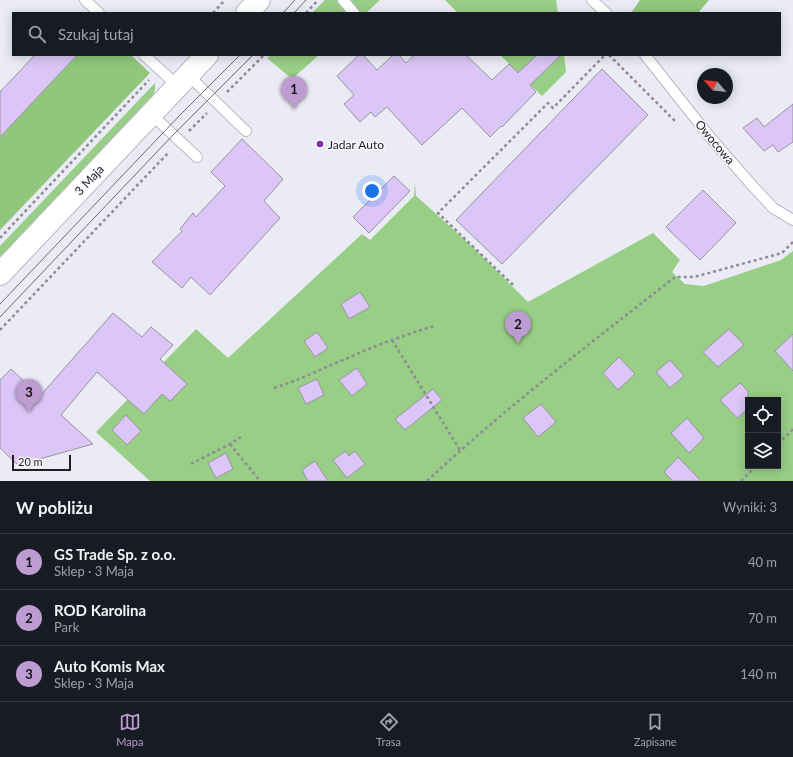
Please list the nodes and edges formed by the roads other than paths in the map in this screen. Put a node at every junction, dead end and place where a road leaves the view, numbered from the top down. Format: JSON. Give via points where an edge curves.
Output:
{"nodes":[{"id":1,"x":85,"y":0,"type":"edge"},
{"id":2,"x":259,"y":0,"type":"edge"},
{"id":3,"x":343,"y":0,"type":"edge"},
{"id":4,"x":592,"y":0,"type":"edge"},
{"id":5,"x":98,"y":12,"type":"edge"},
{"id":6,"x":248,"y":12,"type":"edge"},
{"id":7,"x":353,"y":12,"type":"edge"},
{"id":8,"x":605,"y":12,"type":"edge"},
{"id":9,"x":146,"y":56,"type":"edge"},
{"id":10,"x":206,"y":56,"type":"edge"},
{"id":11,"x":646,"y":56,"type":"edge"},
{"id":12,"x":183,"y":81,"type":"junction"},
{"id":13,"x":151,"y":114,"type":"junction"},
{"id":14,"x":246,"y":131,"type":"dead end"},
{"id":15,"x":198,"y":157,"type":"dead end"},
{"id":16,"x":793,"y":220,"type":"edge"},
{"id":17,"x":0,"y":274,"type":"edge"}],
"edges":[{"from":1,"to":5,"type":"lane"},
{"from":2,"to":6,"type":"street"},
{"from":3,"to":7,"type":"lane"},
{"from":4,"to":8,"type":"lane"},
{"from":9,"to":12,"type":"lane"},
{"from":10,"to":12,"type":"street","name":"3 Maja"},
{"from":11,"to":16,"type":"lane","name":"Owocowa","via":[[749,182],[773,208]]},
{"from":12,"to":13,"type":"street","name":"3 Maja"},
{"from":12,"to":14,"type":"lane","via":[[217,103]]},
{"from":13,"to":15,"type":"lane"},
{"from":13,"to":17,"type":"street","name":"3 Maja"}]}
